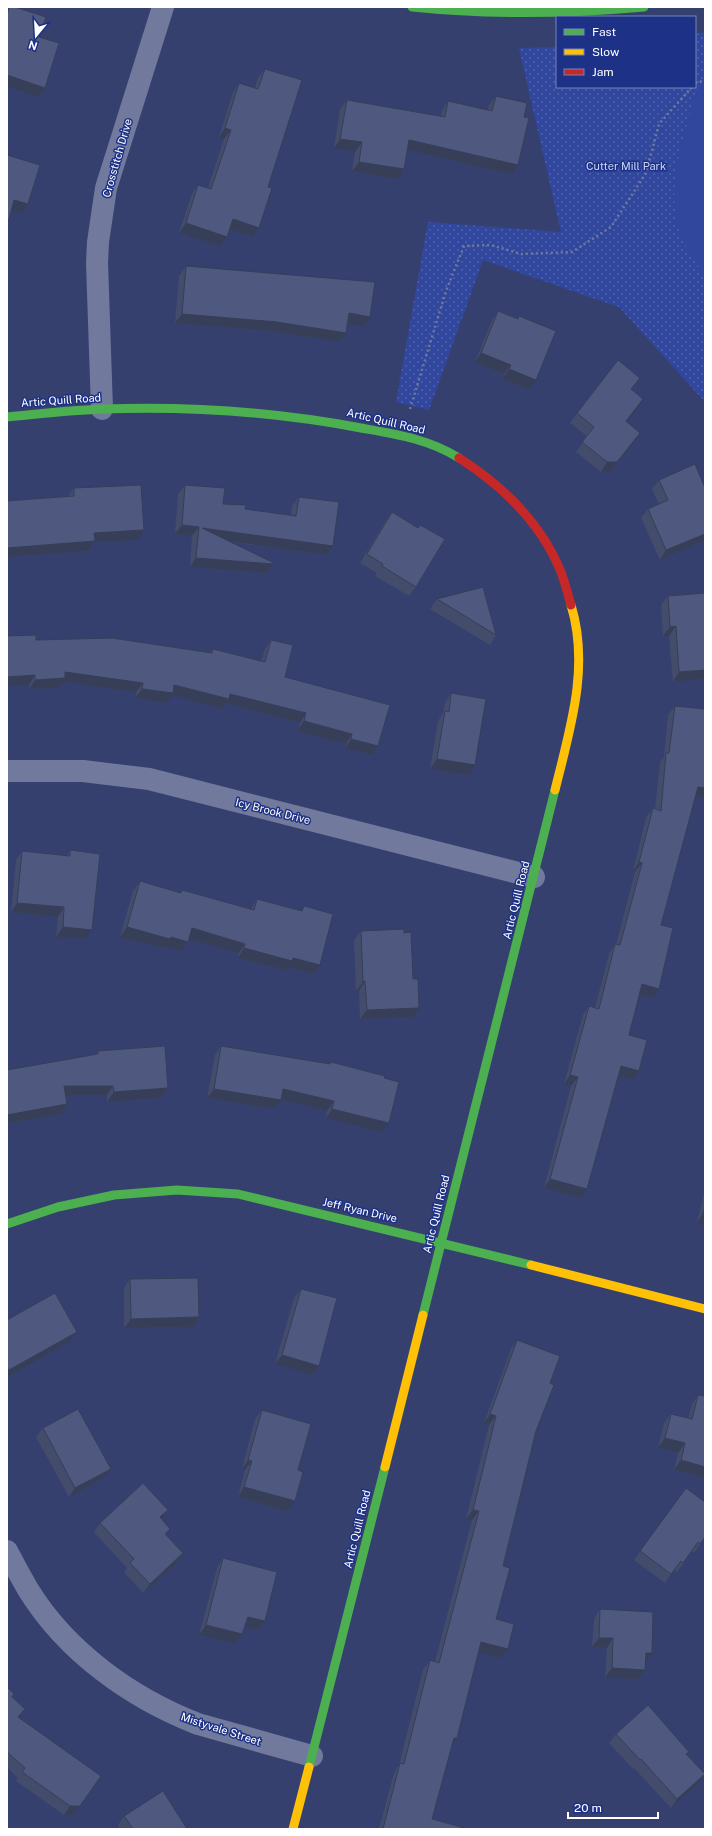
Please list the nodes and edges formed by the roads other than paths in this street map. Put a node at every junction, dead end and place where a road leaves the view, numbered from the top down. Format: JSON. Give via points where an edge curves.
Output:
{"nodes":[{"id":1,"x":163,"y":7,"type":"edge"},
{"id":2,"x":412,"y":7,"type":"edge"},
{"id":3,"x":644,"y":7,"type":"edge"},
{"id":4,"x":102,"y":409,"type":"junction"},
{"id":5,"x":7,"y":417,"type":"edge"},
{"id":6,"x":7,"y":772,"type":"edge"},
{"id":7,"x":534,"y":877,"type":"junction"},
{"id":8,"x":7,"y":1224,"type":"edge"},
{"id":9,"x":441,"y":1242,"type":"junction"},
{"id":10,"x":705,"y":1309,"type":"edge"},
{"id":11,"x":7,"y":1551,"type":"edge"},
{"id":12,"x":312,"y":1756,"type":"junction"},
{"id":13,"x":294,"y":1829,"type":"edge"}],
"edges":[{"from":1,"to":4,"type":"street","name":"Crosstitch Drive","via":[[106,188],[97,263]]},
{"from":2,"to":3,"type":"street","via":[[486,13],[542,14]]},
{"from":4,"to":5,"type":"street","name":"Artic Quill Road"},
{"from":4,"to":7,"type":"street","name":"Artic Quill Road","via":[[238,411],[326,420],[403,435],[450,452],[484,474],[514,500],[544,540],[561,572],[574,611],[579,652],[577,699]]},
{"from":6,"to":7,"type":"street","name":"Icy Brook Drive","via":[[83,771],[149,779]]},
{"from":7,"to":9,"type":"street","name":"Artic Quill Road"},
{"from":8,"to":9,"type":"street","name":"Jeff Ryan Drive","via":[[58,1207],[114,1195],[177,1190],[238,1194]]},
{"from":9,"to":10,"type":"street","name":"Jeff Ryan Drive"},
{"from":9,"to":12,"type":"street","name":"Artic Quill Road"},
{"from":11,"to":12,"type":"street","name":"Mistyvale Street","via":[[30,1592],[59,1630],[94,1664],[133,1693],[198,1724]]},
{"from":12,"to":13,"type":"street","name":"Artic Quill Road"}]}
